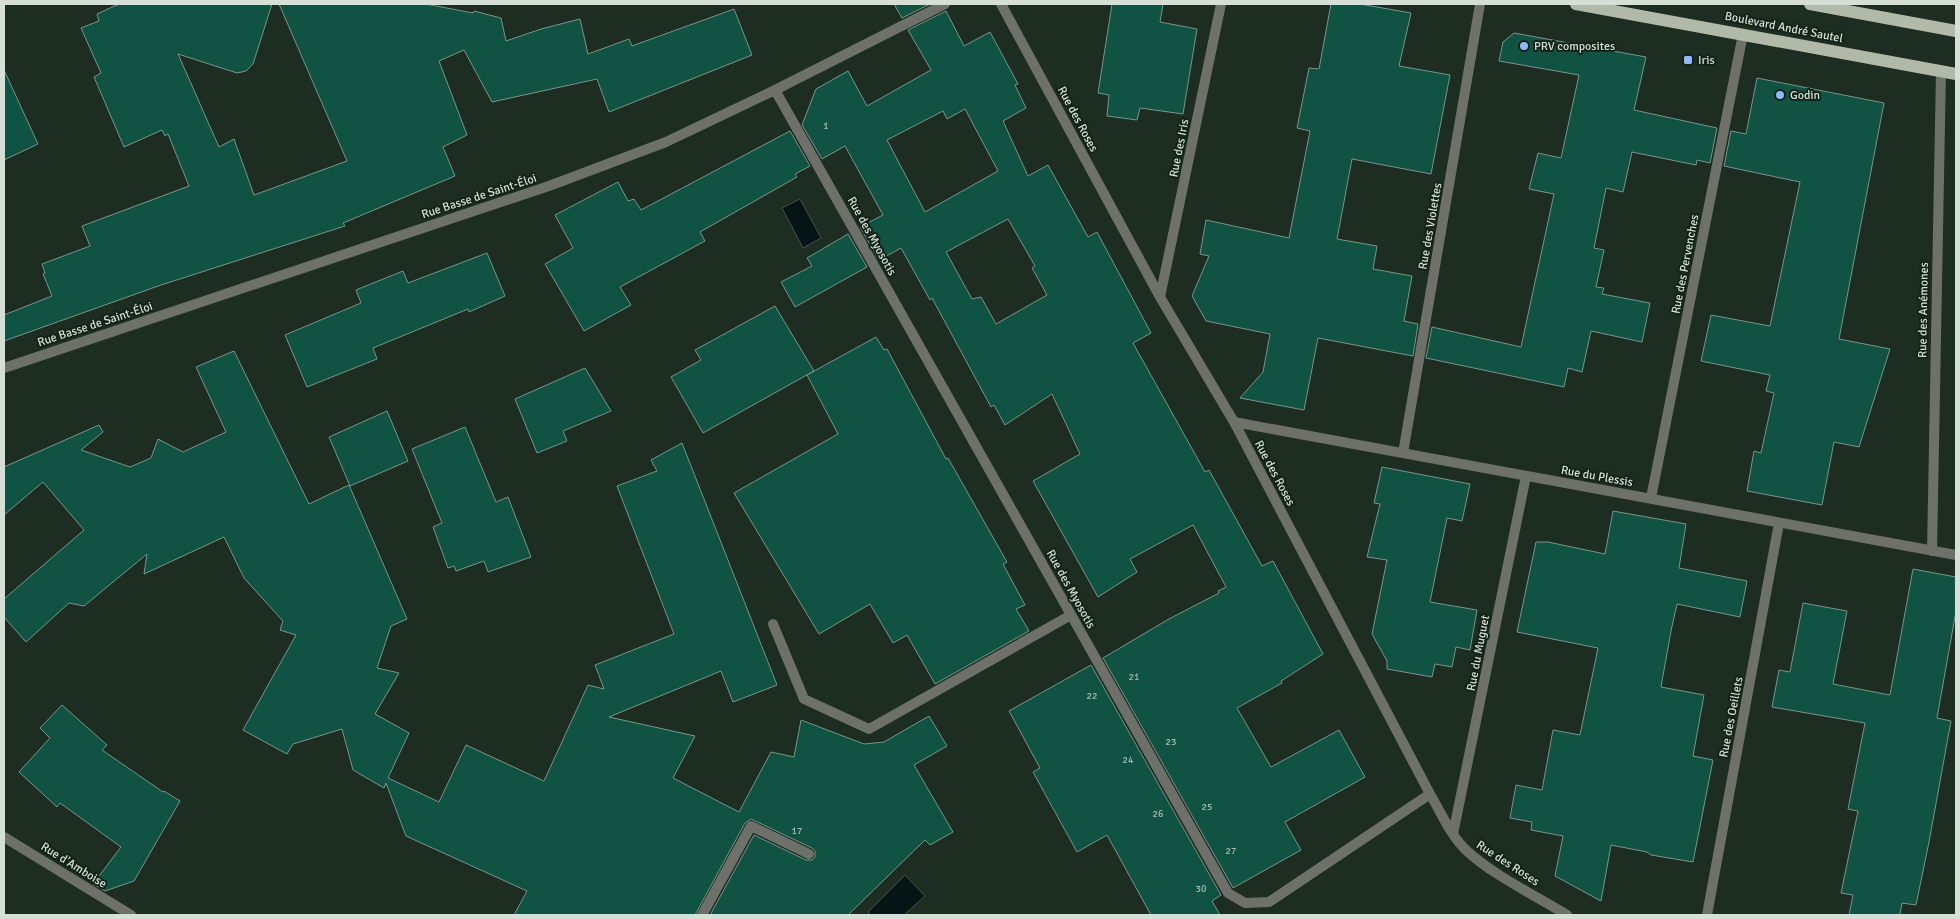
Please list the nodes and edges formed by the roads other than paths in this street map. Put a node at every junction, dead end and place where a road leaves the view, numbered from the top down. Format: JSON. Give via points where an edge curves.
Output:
{"nodes":[{"id":1,"x":945,"y":4,"type":"edge"},
{"id":2,"x":1001,"y":4,"type":"edge"},
{"id":3,"x":1221,"y":4,"type":"edge"},
{"id":4,"x":1480,"y":4,"type":"edge"},
{"id":5,"x":1576,"y":4,"type":"edge"},
{"id":6,"x":1810,"y":4,"type":"edge"},
{"id":7,"x":1956,"y":31,"type":"edge"},
{"id":8,"x":1743,"y":34,"type":"junction"},
{"id":9,"x":1941,"y":71,"type":"junction"},
{"id":10,"x":1956,"y":74,"type":"edge"},
{"id":11,"x":776,"y":90,"type":"junction"},
{"id":12,"x":1160,"y":297,"type":"junction"},
{"id":13,"x":4,"y":368,"type":"edge"},
{"id":14,"x":1234,"y":422,"type":"junction"},
{"id":15,"x":1403,"y":453,"type":"junction"},
{"id":16,"x":1526,"y":476,"type":"junction"},
{"id":17,"x":1651,"y":498,"type":"junction"},
{"id":18,"x":1779,"y":522,"type":"junction"},
{"id":19,"x":1932,"y":551,"type":"junction"},
{"id":20,"x":1956,"y":555,"type":"edge"},
{"id":21,"x":1071,"y":615,"type":"junction"},
{"id":22,"x":773,"y":624,"type":"dead end"},
{"id":23,"x":1430,"y":794,"type":"junction"},
{"id":24,"x":1453,"y":834,"type":"junction"},
{"id":25,"x":4,"y":836,"type":"edge"},
{"id":26,"x":809,"y":854,"type":"dead end"},
{"id":27,"x":131,"y":915,"type":"edge"},
{"id":28,"x":702,"y":915,"type":"edge"},
{"id":29,"x":1567,"y":915,"type":"edge"},
{"id":30,"x":1707,"y":915,"type":"edge"}],
"edges":[{"from":1,"to":11,"type":"street","name":"Rue Basse de Saint-Éloi"},
{"from":2,"to":12,"type":"street","name":"Rue des Roses"},
{"from":3,"to":12,"type":"street","name":"Rue des Iris"},
{"from":4,"to":15,"type":"street","name":"Rue des Violettes"},
{"from":5,"to":8,"type":"main road","name":"Boulevard André Sautel"},
{"from":6,"to":7,"type":"main road"},
{"from":8,"to":9,"type":"main road","name":"Boulevard André Sautel"},
{"from":8,"to":17,"type":"street","name":"Rue des Pervenches"},
{"from":9,"to":10,"type":"main road","name":"Boulevard André Sautel"},
{"from":9,"to":19,"type":"street","name":"Rue des Anémones"},
{"from":11,"to":13,"type":"street","name":"Rue Basse de Saint-Éloi","via":[[666,142],[549,186]]},
{"from":11,"to":21,"type":"street","name":"Rue des Myosotis"},
{"from":12,"to":14,"type":"street","name":"Rue des Roses"},
{"from":14,"to":15,"type":"street","name":"Rue du Plessis"},
{"from":14,"to":23,"type":"street","name":"Rue des Roses"},
{"from":15,"to":16,"type":"street","name":"Rue du Plessis"},
{"from":16,"to":17,"type":"street","name":"Rue du Plessis"},
{"from":16,"to":24,"type":"street","name":"Rue du Muguet"},
{"from":17,"to":18,"type":"street","name":"Rue du Plessis"},
{"from":18,"to":19,"type":"street","name":"Rue du Plessis"},
{"from":18,"to":30,"type":"street","name":"Rue des Oeillets"},
{"from":19,"to":20,"type":"street","name":"Rue du Plessis"},
{"from":21,"to":22,"type":"street","via":[[869,729],[804,699]]},
{"from":21,"to":23,"type":"street","name":"Rue des Myosotis","via":[[1228,893],[1245,903],[1269,902]]},
{"from":23,"to":24,"type":"street","name":"Rue des Roses"},
{"from":24,"to":29,"type":"street","name":"Rue des Roses","via":[[1464,849],[1481,863]]},
{"from":25,"to":27,"type":"street","name":"Rue d'Amboise"},
{"from":26,"to":28,"type":"street","via":[[751,826]]}]}
